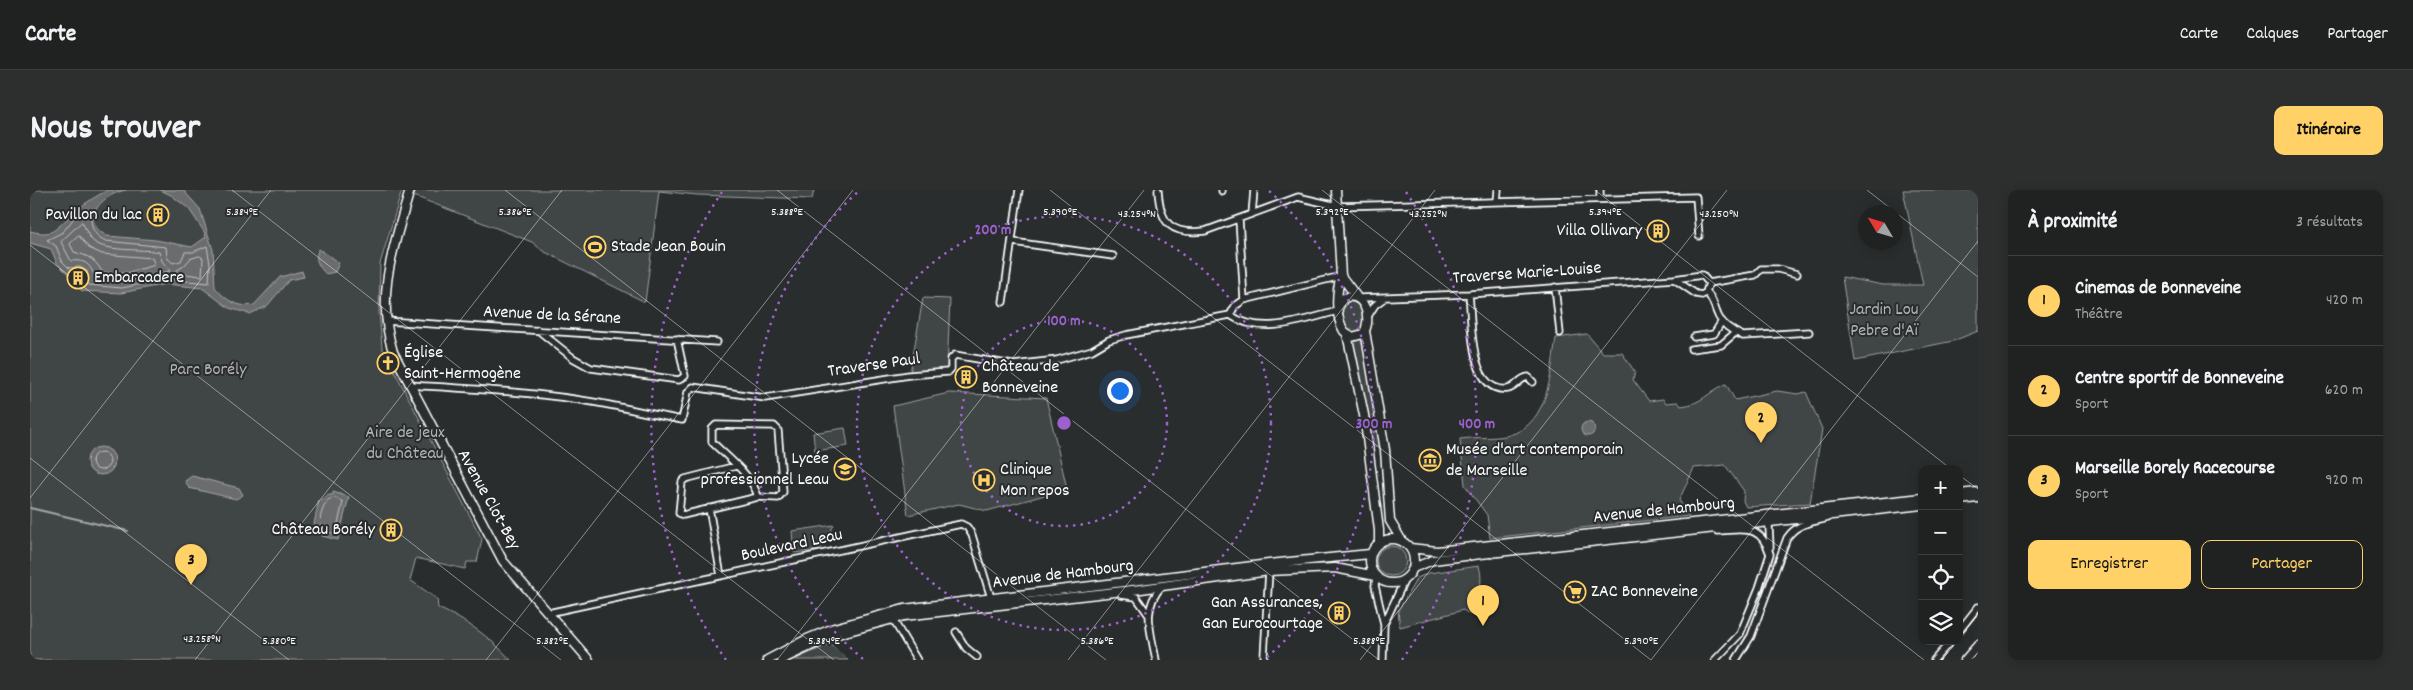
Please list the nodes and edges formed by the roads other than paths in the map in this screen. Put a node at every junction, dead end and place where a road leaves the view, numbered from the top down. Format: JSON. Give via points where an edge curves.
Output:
{"nodes":[{"id":1,"x":410,"y":190,"type":"edge"},
{"id":2,"x":1019,"y":190,"type":"edge"},
{"id":3,"x":1158,"y":190,"type":"edge"},
{"id":4,"x":1254,"y":190,"type":"edge"},
{"id":5,"x":1336,"y":190,"type":"edge"},
{"id":6,"x":1498,"y":190,"type":"edge"},
{"id":7,"x":1600,"y":190,"type":"edge"},
{"id":8,"x":1600,"y":198,"type":"junction"},
{"id":9,"x":1498,"y":202,"type":"junction"},
{"id":10,"x":1337,"y":206,"type":"junction"},
{"id":11,"x":1252,"y":214,"type":"junction"},
{"id":12,"x":1239,"y":219,"type":"junction"},
{"id":13,"x":1699,"y":236,"type":"dead end"},
{"id":14,"x":1013,"y":242,"type":"junction"},
{"id":15,"x":1113,"y":256,"type":"dead end"},
{"id":16,"x":1797,"y":274,"type":"dead end"},
{"id":17,"x":1341,"y":276,"type":"junction"},
{"id":18,"x":1674,"y":279,"type":"junction"},
{"id":19,"x":1709,"y":283,"type":"junction"},
{"id":20,"x":1555,"y":287,"type":"junction"},
{"id":21,"x":1706,"y":292,"type":"junction"},
{"id":22,"x":1469,"y":294,"type":"junction"},
{"id":23,"x":1358,"y":297,"type":"junction"},
{"id":24,"x":1383,"y":299,"type":"junction"},
{"id":25,"x":1244,"y":300,"type":"junction"},
{"id":26,"x":1003,"y":302,"type":"dead end"},
{"id":27,"x":1338,"y":309,"type":"junction"},
{"id":28,"x":1230,"y":315,"type":"junction"},
{"id":29,"x":1367,"y":318,"type":"junction"},
{"id":30,"x":386,"y":321,"type":"junction"},
{"id":31,"x":1722,"y":321,"type":"junction"},
{"id":32,"x":538,"y":330,"type":"junction"},
{"id":33,"x":1365,"y":331,"type":"junction"},
{"id":34,"x":1809,"y":332,"type":"dead end"},
{"id":35,"x":1560,"y":333,"type":"dead end"},
{"id":36,"x":1735,"y":333,"type":"junction"},
{"id":37,"x":1347,"y":334,"type":"junction"},
{"id":38,"x":1694,"y":337,"type":"dead end"},
{"id":39,"x":677,"y":339,"type":"junction"},
{"id":40,"x":717,"y":342,"type":"dead end"},
{"id":41,"x":1691,"y":349,"type":"dead end"},
{"id":42,"x":1533,"y":382,"type":"dead end"},
{"id":43,"x":410,"y":385,"type":"junction"},
{"id":44,"x":1385,"y":457,"type":"junction"},
{"id":45,"x":1370,"y":458,"type":"junction"},
{"id":46,"x":736,"y":466,"type":"junction"},
{"id":47,"x":1978,"y":492,"type":"edge"},
{"id":48,"x":1963,"y":494,"type":"edge"},
{"id":49,"x":758,"y":497,"type":"junction"},
{"id":50,"x":1918,"y":498,"type":"edge"},
{"id":51,"x":1978,"y":498,"type":"edge"},
{"id":52,"x":1963,"y":500,"type":"edge"},
{"id":53,"x":1918,"y":505,"type":"edge"},
{"id":54,"x":1831,"y":506,"type":"junction"},
{"id":55,"x":709,"y":508,"type":"junction"},
{"id":56,"x":1838,"y":515,"type":"junction"},
{"id":57,"x":1770,"y":523,"type":"junction"},
{"id":58,"x":1706,"y":528,"type":"junction"},
{"id":59,"x":1402,"y":541,"type":"junction"},
{"id":60,"x":1379,"y":542,"type":"junction"},
{"id":61,"x":1410,"y":548,"type":"junction"},
{"id":62,"x":1370,"y":554,"type":"junction"},
{"id":63,"x":1770,"y":554,"type":"junction"},
{"id":64,"x":1413,"y":568,"type":"junction"},
{"id":65,"x":1269,"y":571,"type":"junction"},
{"id":66,"x":721,"y":576,"type":"junction"},
{"id":67,"x":1376,"y":576,"type":"junction"},
{"id":68,"x":1405,"y":579,"type":"junction"},
{"id":69,"x":1162,"y":586,"type":"junction"},
{"id":70,"x":1759,"y":588,"type":"junction"},
{"id":71,"x":1768,"y":590,"type":"junction"},
{"id":72,"x":1092,"y":594,"type":"junction"},
{"id":73,"x":991,"y":598,"type":"junction"},
{"id":74,"x":1978,"y":606,"type":"edge"},
{"id":75,"x":548,"y":614,"type":"junction"},
{"id":76,"x":1148,"y":614,"type":"junction"},
{"id":77,"x":892,"y":618,"type":"junction"},
{"id":78,"x":1384,"y":624,"type":"junction"},
{"id":79,"x":1963,"y":626,"type":"edge"},
{"id":80,"x":956,"y":632,"type":"dead end"},
{"id":81,"x":1736,"y":639,"type":"junction"},
{"id":82,"x":1947,"y":645,"type":"edge"},
{"id":83,"x":1745,"y":648,"type":"junction"},
{"id":84,"x":1975,"y":648,"type":"edge"},
{"id":85,"x":977,"y":656,"type":"edge"},
{"id":86,"x":1264,"y":656,"type":"dead end"},
{"id":87,"x":589,"y":660,"type":"edge"},
{"id":88,"x":767,"y":660,"type":"edge"},
{"id":89,"x":781,"y":660,"type":"edge"},
{"id":90,"x":917,"y":660,"type":"edge"},
{"id":91,"x":1156,"y":660,"type":"edge"},
{"id":92,"x":1383,"y":660,"type":"edge"},
{"id":93,"x":1715,"y":660,"type":"edge"},
{"id":94,"x":1736,"y":660,"type":"edge"},
{"id":95,"x":1936,"y":660,"type":"edge"},
{"id":96,"x":1960,"y":660,"type":"edge"},
{"id":97,"x":1965,"y":660,"type":"edge"}],
"edges":[{"from":1,"to":30,"type":"street","name":"Avenue Clot-Bey","via":[[386,281]]},
{"from":2,"to":14,"type":"street"},
{"from":3,"to":12,"type":"street","via":[[1164,218],[1182,232],[1205,231]]},
{"from":4,"to":11,"type":"street"},
{"from":5,"to":10,"type":"street"},
{"from":6,"to":9,"type":"street"},
{"from":7,"to":8,"type":"street"},
{"from":8,"to":9,"type":"street"},
{"from":8,"to":13,"type":"street","via":[[1696,197]]},
{"from":9,"to":10,"type":"street"},
{"from":10,"to":11,"type":"street","via":[[1298,197]]},
{"from":10,"to":17,"type":"street"},
{"from":11,"to":12,"type":"street"},
{"from":12,"to":25,"type":"street"},
{"from":14,"to":15,"type":"street"},
{"from":14,"to":26,"type":"street"},
{"from":16,"to":19,"type":"street","via":[[1762,269],[1755,275]]},
{"from":17,"to":23,"type":"street"},
{"from":17,"to":25,"type":"street"},
{"from":17,"to":27,"type":"street"},
{"from":18,"to":19,"type":"street","name":"Traverse Marie-Louise","via":[[1696,274],[1702,275]]},
{"from":18,"to":20,"type":"street","name":"Traverse Marie-Louise"},
{"from":18,"to":21,"type":"street","via":[[1696,294]]},
{"from":19,"to":21,"type":"street"},
{"from":20,"to":22,"type":"street","name":"Traverse Marie-Louise"},
{"from":20,"to":35,"type":"street"},
{"from":21,"to":31,"type":"street","via":[[1714,300]]},
{"from":22,"to":24,"type":"street","name":"Traverse Marie-Louise"},
{"from":22,"to":42,"type":"street","via":[[1474,350],[1486,382],[1512,388],[1524,378],[1528,377]]},
{"from":23,"to":24,"type":"street","name":"Traverse Marie-Louise"},
{"from":23,"to":27,"type":"street","via":[[1344,298]]},
{"from":23,"to":29,"type":"street","via":[[1364,303]]},
{"from":24,"to":29,"type":"street"},
{"from":25,"to":28,"type":"street"},
{"from":27,"to":28,"type":"street","via":[[1274,326],[1248,323]]},
{"from":27,"to":37,"type":"street","via":[[1341,327]]},
{"from":28,"to":43,"type":"street","name":"Traverse Paul","via":[[1126,335],[1108,340],[1092,350],[1057,360],[1014,365],[955,355],[948,372],[765,398],[692,387],[682,420],[555,397],[479,388]]},
{"from":29,"to":33,"type":"street"},
{"from":30,"to":32,"type":"street","name":"Avenue de la Sérane"},
{"from":30,"to":43,"type":"street","name":"Avenue Clot-Bey","via":[[393,352]]},
{"from":31,"to":36,"type":"street"},
{"from":31,"to":38,"type":"street","via":[[1714,334]]},
{"from":32,"to":39,"type":"street","name":"Avenue de la Sérane"},
{"from":32,"to":39,"type":"street","via":[[591,368],[679,380],[685,376]]},
{"from":33,"to":37,"type":"street","via":[[1358,336]]},
{"from":33,"to":44,"type":"street"},
{"from":34,"to":36,"type":"street","via":[[1743,336]]},
{"from":36,"to":41,"type":"street","via":[[1721,346]]},
{"from":37,"to":45,"type":"street"},
{"from":39,"to":40,"type":"street","name":"Avenue de la Sérane"},
{"from":43,"to":75,"type":"street","name":"Avenue Clot-Bey","via":[[498,553]]},
{"from":44,"to":45,"type":"street"},
{"from":44,"to":59,"type":"street","via":[[1390,521]]},
{"from":45,"to":60,"type":"street"},
{"from":46,"to":49,"type":"street"},
{"from":46,"to":49,"type":"street","via":[[712,442],[712,429],[716,425],[774,426],[778,430],[783,492],[778,498]]},
{"from":46,"to":55,"type":"street","via":[[682,482],[679,512],[682,515]]},
{"from":47,"to":48,"type":"street"},
{"from":49,"to":55,"type":"street"},
{"from":50,"to":54,"type":"street","name":"Avenue de Hambourg"},
{"from":51,"to":52,"type":"street"},
{"from":53,"to":56,"type":"street","name":"Avenue de Hambourg"},
{"from":54,"to":57,"type":"street","via":[[1825,510],[1776,516]]},
{"from":54,"to":61,"type":"street","name":"Avenue de Hambourg","via":[[1437,551]]},
{"from":55,"to":66,"type":"street"},
{"from":56,"to":57,"type":"street","name":"Avenue de Hambourg"},
{"from":56,"to":71,"type":"street","via":[[1803,524],[1791,532]]},
{"from":57,"to":58,"type":"street","name":"Avenue de Hambourg"},
{"from":57,"to":63,"type":"street"},
{"from":58,"to":63,"type":"street","via":[[1715,531],[1751,530],[1762,536]]},
{"from":58,"to":64,"type":"street","name":"Avenue de Hambourg","via":[[1433,560]]},
{"from":59,"to":60,"type":"street","via":[[1390,538]]},
{"from":59,"to":61,"type":"street"},
{"from":60,"to":62,"type":"street"},
{"from":61,"to":64,"type":"street"},
{"from":62,"to":67,"type":"street","via":[[1370,566]]},
{"from":62,"to":73,"type":"street","name":"Avenue de Hambourg"},
{"from":63,"to":70,"type":"street"},
{"from":64,"to":68,"type":"street"},
{"from":65,"to":67,"type":"street","name":"Avenue de Hambourg","via":[[1335,568]]},
{"from":65,"to":69,"type":"street","name":"Avenue de Hambourg"},
{"from":65,"to":86,"type":"street"},
{"from":66,"to":73,"type":"street","name":"Boulevard Leau","via":[[961,524],[972,535]]},
{"from":66,"to":75,"type":"street","name":"Boulevard Leau"},
{"from":67,"to":68,"type":"street","via":[[1387,583]]},
{"from":67,"to":78,"type":"street"},
{"from":68,"to":78,"type":"street"},
{"from":69,"to":72,"type":"street","name":"Avenue de Hambourg"},
{"from":69,"to":76,"type":"street","via":[[1153,596]]},
{"from":70,"to":71,"type":"street"},
{"from":70,"to":81,"type":"street"},
{"from":71,"to":83,"type":"street"},
{"from":72,"to":76,"type":"street","via":[[1132,595],[1142,602]]},
{"from":72,"to":77,"type":"street","name":"Avenue de Hambourg"},
{"from":73,"to":88,"type":"street","name":"Avenue de Hambourg","via":[[904,609],[862,619],[807,638]]},
{"from":74,"to":79,"type":"street"},
{"from":75,"to":87,"type":"street","name":"Avenue Clot-Bey"},
{"from":76,"to":91,"type":"street"},
{"from":77,"to":89,"type":"street","name":"Avenue de Hambourg","via":[[828,637]]},
{"from":77,"to":90,"type":"street"},
{"from":78,"to":92,"type":"street"},
{"from":80,"to":85,"type":"street","via":[[966,648]]},
{"from":81,"to":83,"type":"street"},
{"from":81,"to":93,"type":"street"},
{"from":82,"to":95,"type":"street"},
{"from":83,"to":94,"type":"street"},
{"from":84,"to":96,"type":"street"},
{"from":84,"to":97,"type":"street"}]}
